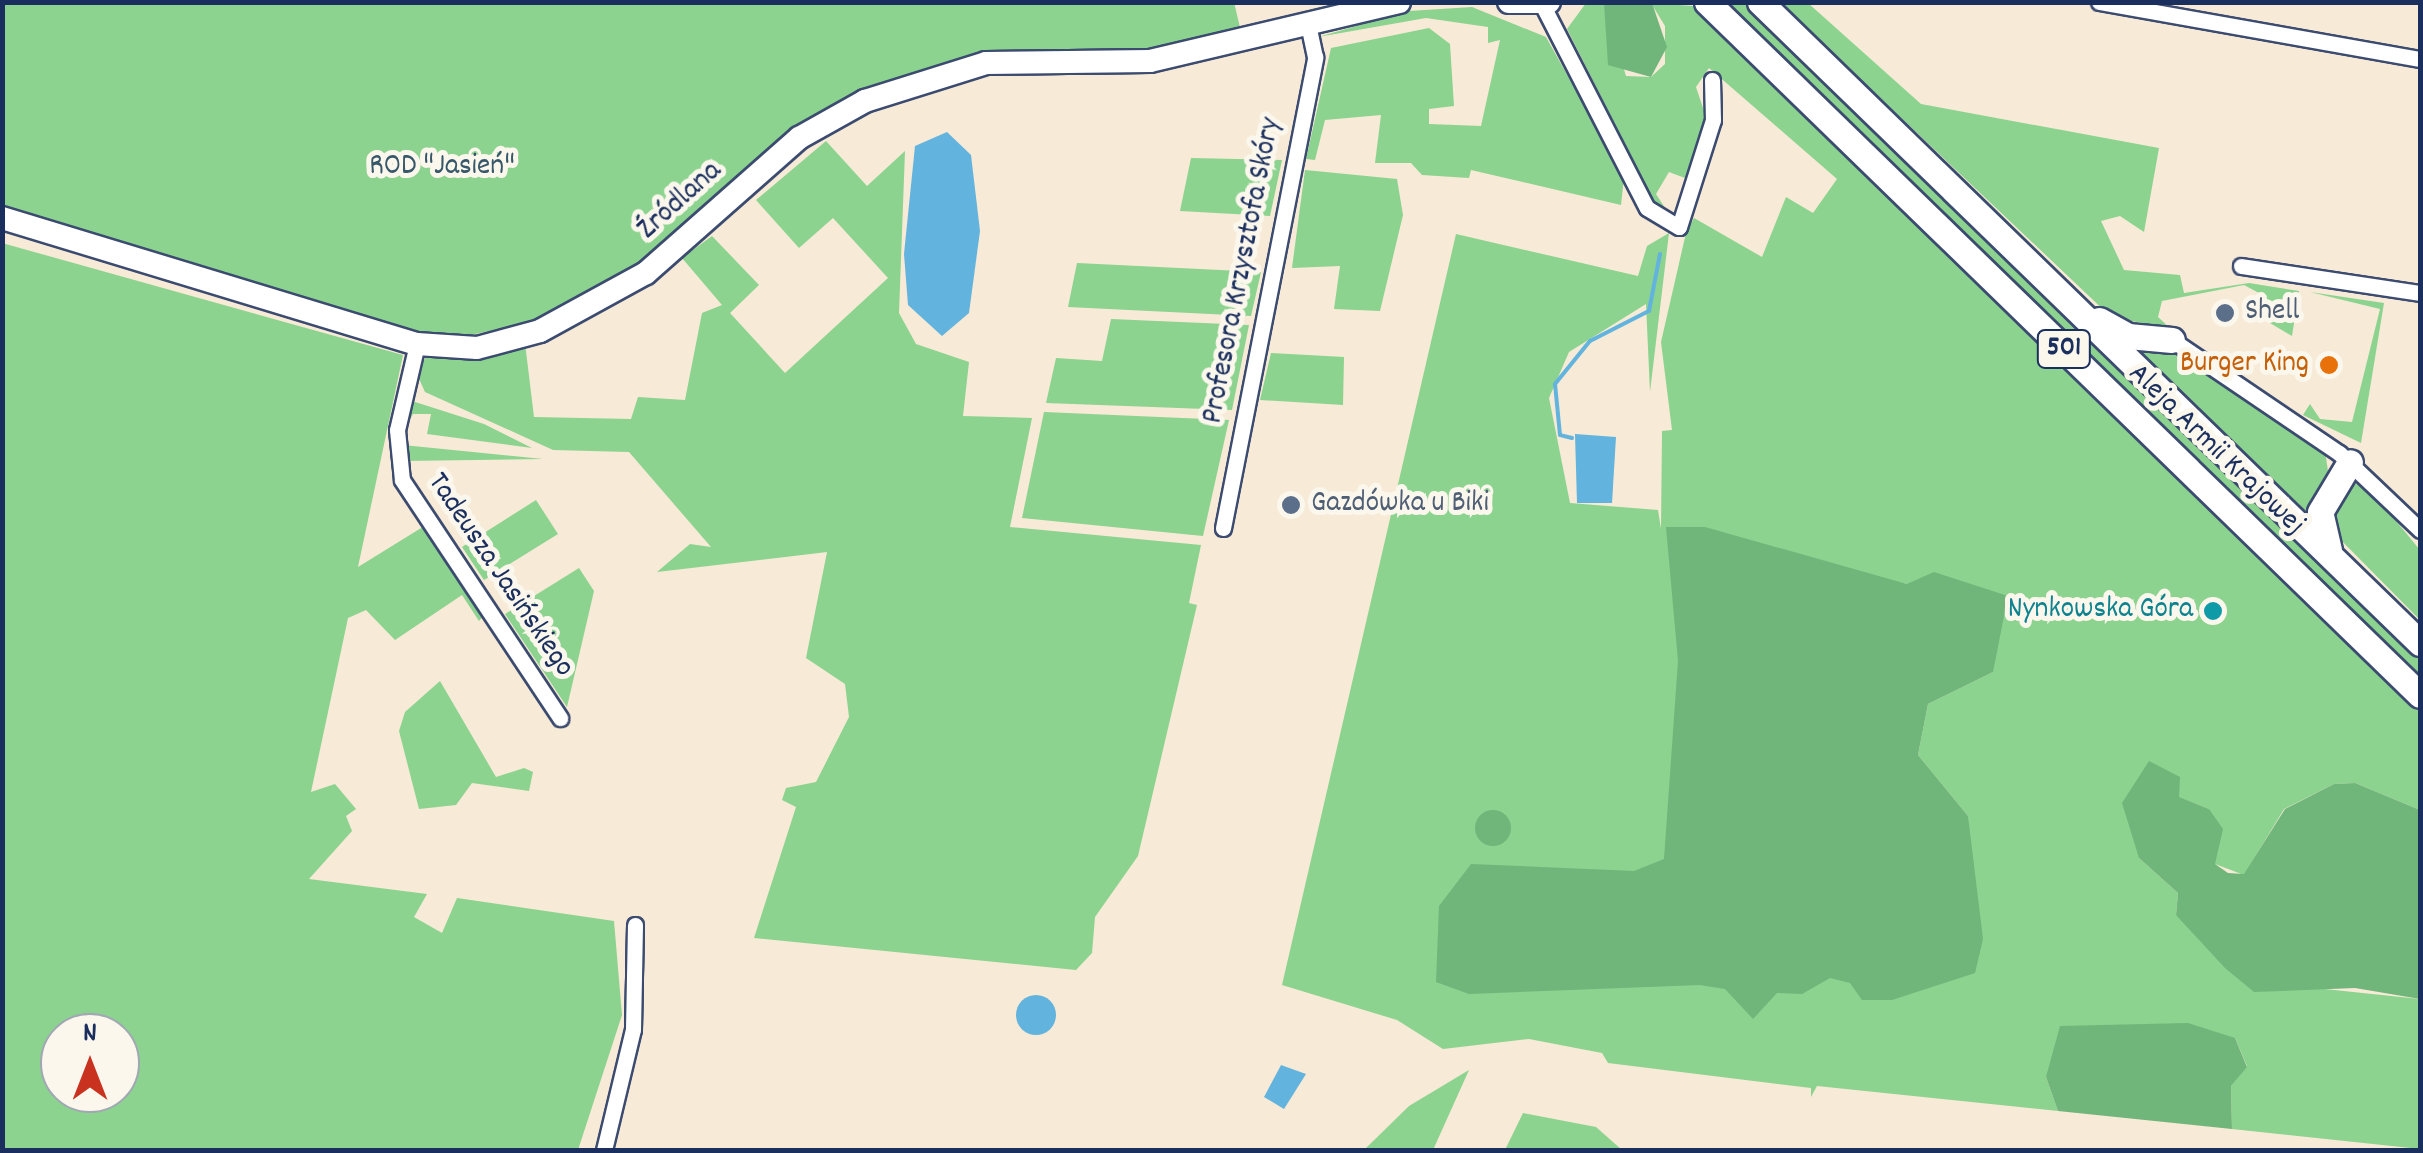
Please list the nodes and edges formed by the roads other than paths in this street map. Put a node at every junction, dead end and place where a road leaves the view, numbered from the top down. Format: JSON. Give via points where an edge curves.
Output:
{"nodes":[{"id":1,"x":1399,"y":2,"type":"edge"},
{"id":2,"x":1510,"y":2,"type":"edge"},
{"id":3,"x":1707,"y":2,"type":"edge"},
{"id":4,"x":1760,"y":2,"type":"edge"},
{"id":5,"x":2100,"y":2,"type":"edge"},
{"id":6,"x":1546,"y":4,"type":"edge"},
{"id":7,"x":1308,"y":25,"type":"junction"},
{"id":8,"x":2420,"y":59,"type":"edge"},
{"id":9,"x":1712,"y":80,"type":"dead end"},
{"id":10,"x":2,"y":218,"type":"edge"},
{"id":11,"x":2241,"y":266,"type":"dead end"},
{"id":12,"x":2420,"y":293,"type":"edge"},
{"id":13,"x":2066,"y":298,"type":"junction"},
{"id":14,"x":2172,"y":340,"type":"joint"},
{"id":15,"x":416,"y":344,"type":"junction"},
{"id":16,"x":2350,"y":462,"type":"junction"},
{"id":17,"x":1222,"y":528,"type":"dead end"},
{"id":18,"x":2420,"y":530,"type":"edge"},
{"id":19,"x":2330,"y":555,"type":"junction"},
{"id":20,"x":2420,"y":642,"type":"edge"},
{"id":21,"x":2420,"y":696,"type":"edge"},
{"id":22,"x":560,"y":718,"type":"dead end"},
{"id":23,"x":635,"y":925,"type":"dead end"},
{"id":24,"x":604,"y":1150,"type":"edge"}],
"edges":[{"from":1,"to":7,"type":"street","name":"Źródlana"},
{"from":2,"to":6,"type":"street"},
{"from":3,"to":21,"type":"main road","name":"Aleja Armii Krajowej","number":"501"},
{"from":4,"to":13,"type":"main road","name":"Aleja Armii Krajowej","number":"501"},
{"from":5,"to":8,"type":"street"},
{"from":6,"to":9,"type":"street","via":[[1647,208],[1679,227],[1713,120]]},
{"from":7,"to":15,"type":"street","name":"Źródlana","via":[[1150,61],[1020,59],[911,84],[808,132],[671,256],[597,303],[500,344]]},
{"from":7,"to":17,"type":"street","name":"Profesora Krzysztofa Skóry","via":[[1315,58]]},
{"from":10,"to":15,"type":"street","name":"Źródlana"},
{"from":11,"to":12,"type":"street"},
{"from":13,"to":14,"type":"main road","via":[[2123,334]]},
{"from":13,"to":19,"type":"main road","name":"Aleja Armii Krajowej","number":"501"},
{"from":14,"to":16,"type":"street"},
{"from":15,"to":22,"type":"street","name":"Tadeusza Jasińskiego","via":[[397,430],[402,480]]},
{"from":16,"to":18,"type":"street"},
{"from":16,"to":19,"type":"main road","via":[[2320,512]]},
{"from":19,"to":20,"type":"main road","name":"Aleja Armii Krajowej","number":"501"},
{"from":23,"to":24,"type":"street","via":[[634,1029]]}]}
